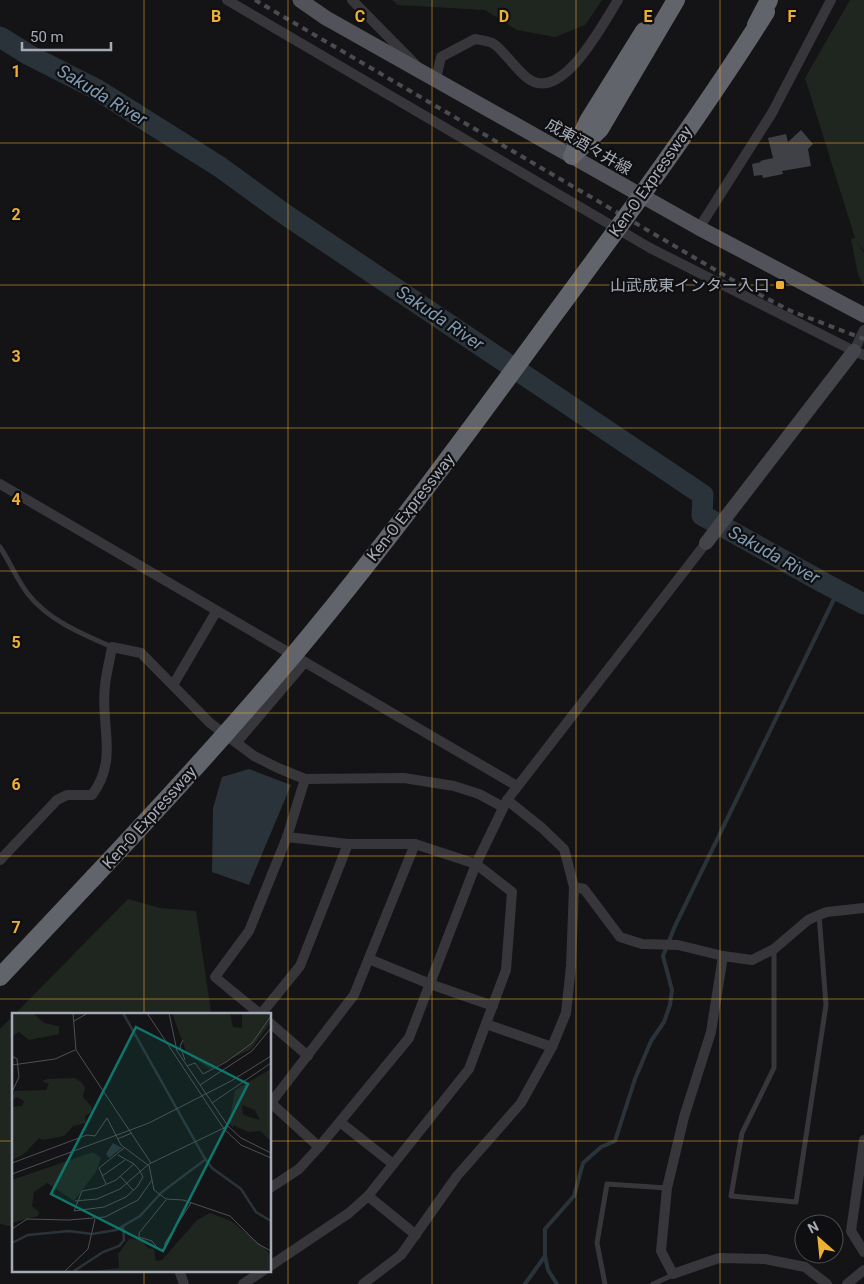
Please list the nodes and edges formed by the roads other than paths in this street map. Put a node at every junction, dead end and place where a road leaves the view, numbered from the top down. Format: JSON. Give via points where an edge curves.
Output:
{"nodes":[{"id":1,"x":227,"y":0,"type":"edge"},
{"id":2,"x":300,"y":0,"type":"edge"},
{"id":3,"x":352,"y":0,"type":"edge"},
{"id":4,"x":618,"y":0,"type":"edge"},
{"id":5,"x":664,"y":0,"type":"edge"},
{"id":6,"x":676,"y":0,"type":"edge"},
{"id":7,"x":831,"y":0,"type":"edge"},
{"id":8,"x":768,"y":6,"type":"edge"},
{"id":9,"x":422,"y":71,"type":"junction"},
{"id":10,"x":436,"y":79,"type":"junction"},
{"id":11,"x":572,"y":156,"type":"junction"},
{"id":12,"x":699,"y":228,"type":"junction"},
{"id":13,"x":864,"y":315,"type":"edge"},
{"id":14,"x":864,"y":330,"type":"edge"},
{"id":15,"x":859,"y":353,"type":"edge"},
{"id":16,"x":0,"y":484,"type":"edge"},
{"id":17,"x":706,"y":543,"type":"joint"},
{"id":18,"x":0,"y":547,"type":"edge"},
{"id":19,"x":216,"y":612,"type":"junction"},
{"id":20,"x":112,"y":647,"type":"junction"},
{"id":21,"x":305,"y":662,"type":"junction"},
{"id":22,"x":173,"y":685,"type":"junction"},
{"id":23,"x":237,"y":742,"type":"junction"},
{"id":24,"x":305,"y":779,"type":"junction"},
{"id":25,"x":517,"y":786,"type":"junction"},
{"id":26,"x":505,"y":804,"type":"junction"},
{"id":27,"x":287,"y":837,"type":"junction"},
{"id":28,"x":348,"y":844,"type":"junction"},
{"id":29,"x":415,"y":844,"type":"junction"},
{"id":30,"x":0,"y":860,"type":"edge"},
{"id":31,"x":476,"y":864,"type":"junction"},
{"id":32,"x":574,"y":887,"type":"junction"},
{"id":33,"x":864,"y":908,"type":"edge"},
{"id":34,"x":819,"y":915,"type":"junction"},
{"id":35,"x":774,"y":949,"type":"junction"},
{"id":36,"x":723,"y":956,"type":"junction"},
{"id":37,"x":368,"y":958,"type":"junction"},
{"id":38,"x":0,"y":977,"type":"edge"},
{"id":39,"x":430,"y":984,"type":"junction"},
{"id":40,"x":493,"y":1006,"type":"junction"},
{"id":41,"x":259,"y":1013,"type":"edge"},
{"id":42,"x":261,"y":1013,"type":"edge"},
{"id":43,"x":271,"y":1024,"type":"edge"},
{"id":44,"x":486,"y":1024,"type":"junction"},
{"id":45,"x":552,"y":1048,"type":"junction"},
{"id":46,"x":308,"y":1056,"type":"junction"},
{"id":47,"x":271,"y":1102,"type":"edge"},
{"id":48,"x":271,"y":1104,"type":"edge"},
{"id":49,"x":340,"y":1122,"type":"junction"},
{"id":50,"x":864,"y":1140,"type":"edge"},
{"id":51,"x":319,"y":1147,"type":"junction"},
{"id":52,"x":393,"y":1164,"type":"junction"},
{"id":53,"x":271,"y":1187,"type":"edge"},
{"id":54,"x":667,"y":1188,"type":"junction"},
{"id":55,"x":368,"y":1196,"type":"junction"},
{"id":56,"x":416,"y":1235,"type":"junction"},
{"id":57,"x":862,"y":1247,"type":"edge"},
{"id":58,"x":271,"y":1265,"type":"edge"},
{"id":59,"x":864,"y":1270,"type":"edge"},
{"id":60,"x":261,"y":1272,"type":"edge"},
{"id":61,"x":673,"y":1274,"type":"junction"},
{"id":62,"x":243,"y":1284,"type":"edge"},
{"id":63,"x":364,"y":1284,"type":"edge"},
{"id":64,"x":605,"y":1284,"type":"edge"},
{"id":65,"x":653,"y":1284,"type":"edge"},
{"id":66,"x":827,"y":1284,"type":"edge"},
{"id":67,"x":847,"y":1284,"type":"edge"}],
"edges":[{"from":1,"to":15,"type":"street","via":[[650,248]]},
{"from":2,"to":9,"type":"main road","name":"成東酒々井線"},
{"from":3,"to":9,"type":"street"},
{"from":4,"to":10,"type":"street","via":[[571,70],[556,80],[542,84],[528,79],[494,44],[475,39],[441,57]]},
{"from":5,"to":11,"type":"highway","via":[[588,121]]},
{"from":6,"to":11,"type":"highway","via":[[600,129]]},
{"from":7,"to":12,"type":"street","via":[[772,113]]},
{"from":8,"to":38,"type":"highway","name":"Ken-O Expressway","bridge":true,"via":[[749,39],[634,206],[379,550],[310,636],[163,803]]},
{"from":9,"to":10,"type":"main road","name":"成東酒々井線"},
{"from":10,"to":11,"type":"main road","name":"成東酒々井線"},
{"from":11,"to":12,"type":"main road","name":"成東酒々井線"},
{"from":12,"to":13,"type":"main road","name":"成東酒々井線"},
{"from":14,"to":15,"type":"street"},
{"from":15,"to":17,"type":"street"},
{"from":16,"to":19,"type":"street"},
{"from":17,"to":25,"type":"street"},
{"from":18,"to":20,"type":"lane","via":[[28,594],[51,616]]},
{"from":19,"to":21,"type":"street"},
{"from":19,"to":22,"type":"street"},
{"from":20,"to":22,"type":"street","via":[[141,654]]},
{"from":20,"to":30,"type":"street","via":[[104,686],[107,759],[99,785],[92,795],[67,795],[57,800]]},
{"from":21,"to":23,"type":"street"},
{"from":21,"to":25,"type":"street"},
{"from":22,"to":23,"type":"street","via":[[210,723]]},
{"from":23,"to":24,"type":"street","via":[[264,762]]},
{"from":24,"to":26,"type":"street","via":[[404,778],[454,786]]},
{"from":24,"to":27,"type":"street"},
{"from":25,"to":26,"type":"street"},
{"from":26,"to":31,"type":"street"},
{"from":26,"to":32,"type":"street","via":[[542,828],[564,849]]},
{"from":27,"to":28,"type":"street"},
{"from":27,"to":41,"type":"street","via":[[249,931],[215,977]]},
{"from":28,"to":29,"type":"street"},
{"from":28,"to":42,"type":"street","via":[[300,966]]},
{"from":29,"to":31,"type":"street"},
{"from":29,"to":37,"type":"street"},
{"from":31,"to":39,"type":"street"},
{"from":31,"to":40,"type":"street","via":[[512,892],[506,970]]},
{"from":32,"to":36,"type":"street","via":[[584,890],[620,937],[642,944],[678,945]]},
{"from":32,"to":45,"type":"street","via":[[566,1013]]},
{"from":33,"to":34,"type":"street"},
{"from":34,"to":35,"type":"street","via":[[808,920]]},
{"from":34,"to":35,"type":"lane","via":[[826,1005],[796,1202],[731,1196],[742,1133],[774,1068]]},
{"from":35,"to":36,"type":"street","via":[[752,960]]},
{"from":36,"to":54,"type":"street","via":[[711,1032],[684,1117]]},
{"from":37,"to":39,"type":"street"},
{"from":37,"to":46,"type":"street","via":[[354,995]]},
{"from":39,"to":40,"type":"street"},
{"from":39,"to":49,"type":"street","via":[[409,1038]]},
{"from":40,"to":44,"type":"street"},
{"from":43,"to":46,"type":"street"},
{"from":44,"to":45,"type":"street"},
{"from":44,"to":52,"type":"street","via":[[469,1069]]},
{"from":45,"to":56,"type":"street","via":[[522,1103],[457,1176]]},
{"from":46,"to":47,"type":"street"},
{"from":48,"to":51,"type":"street"},
{"from":49,"to":51,"type":"street"},
{"from":49,"to":52,"type":"street"},
{"from":50,"to":57,"type":"street","via":[[851,1231]]},
{"from":51,"to":53,"type":"street","via":[[299,1169]]},
{"from":52,"to":55,"type":"street"},
{"from":54,"to":61,"type":"street","via":[[661,1251]]},
{"from":54,"to":64,"type":"lane","via":[[607,1184],[597,1243]]},
{"from":55,"to":56,"type":"street"},
{"from":55,"to":58,"type":"street","via":[[349,1213]]},
{"from":56,"to":63,"type":"street","via":[[401,1255]]},
{"from":59,"to":67,"type":"street"},
{"from":60,"to":62,"type":"street"},
{"from":61,"to":65,"type":"lane"},
{"from":61,"to":66,"type":"street","via":[[719,1258],[765,1259],[805,1266]]}]}
